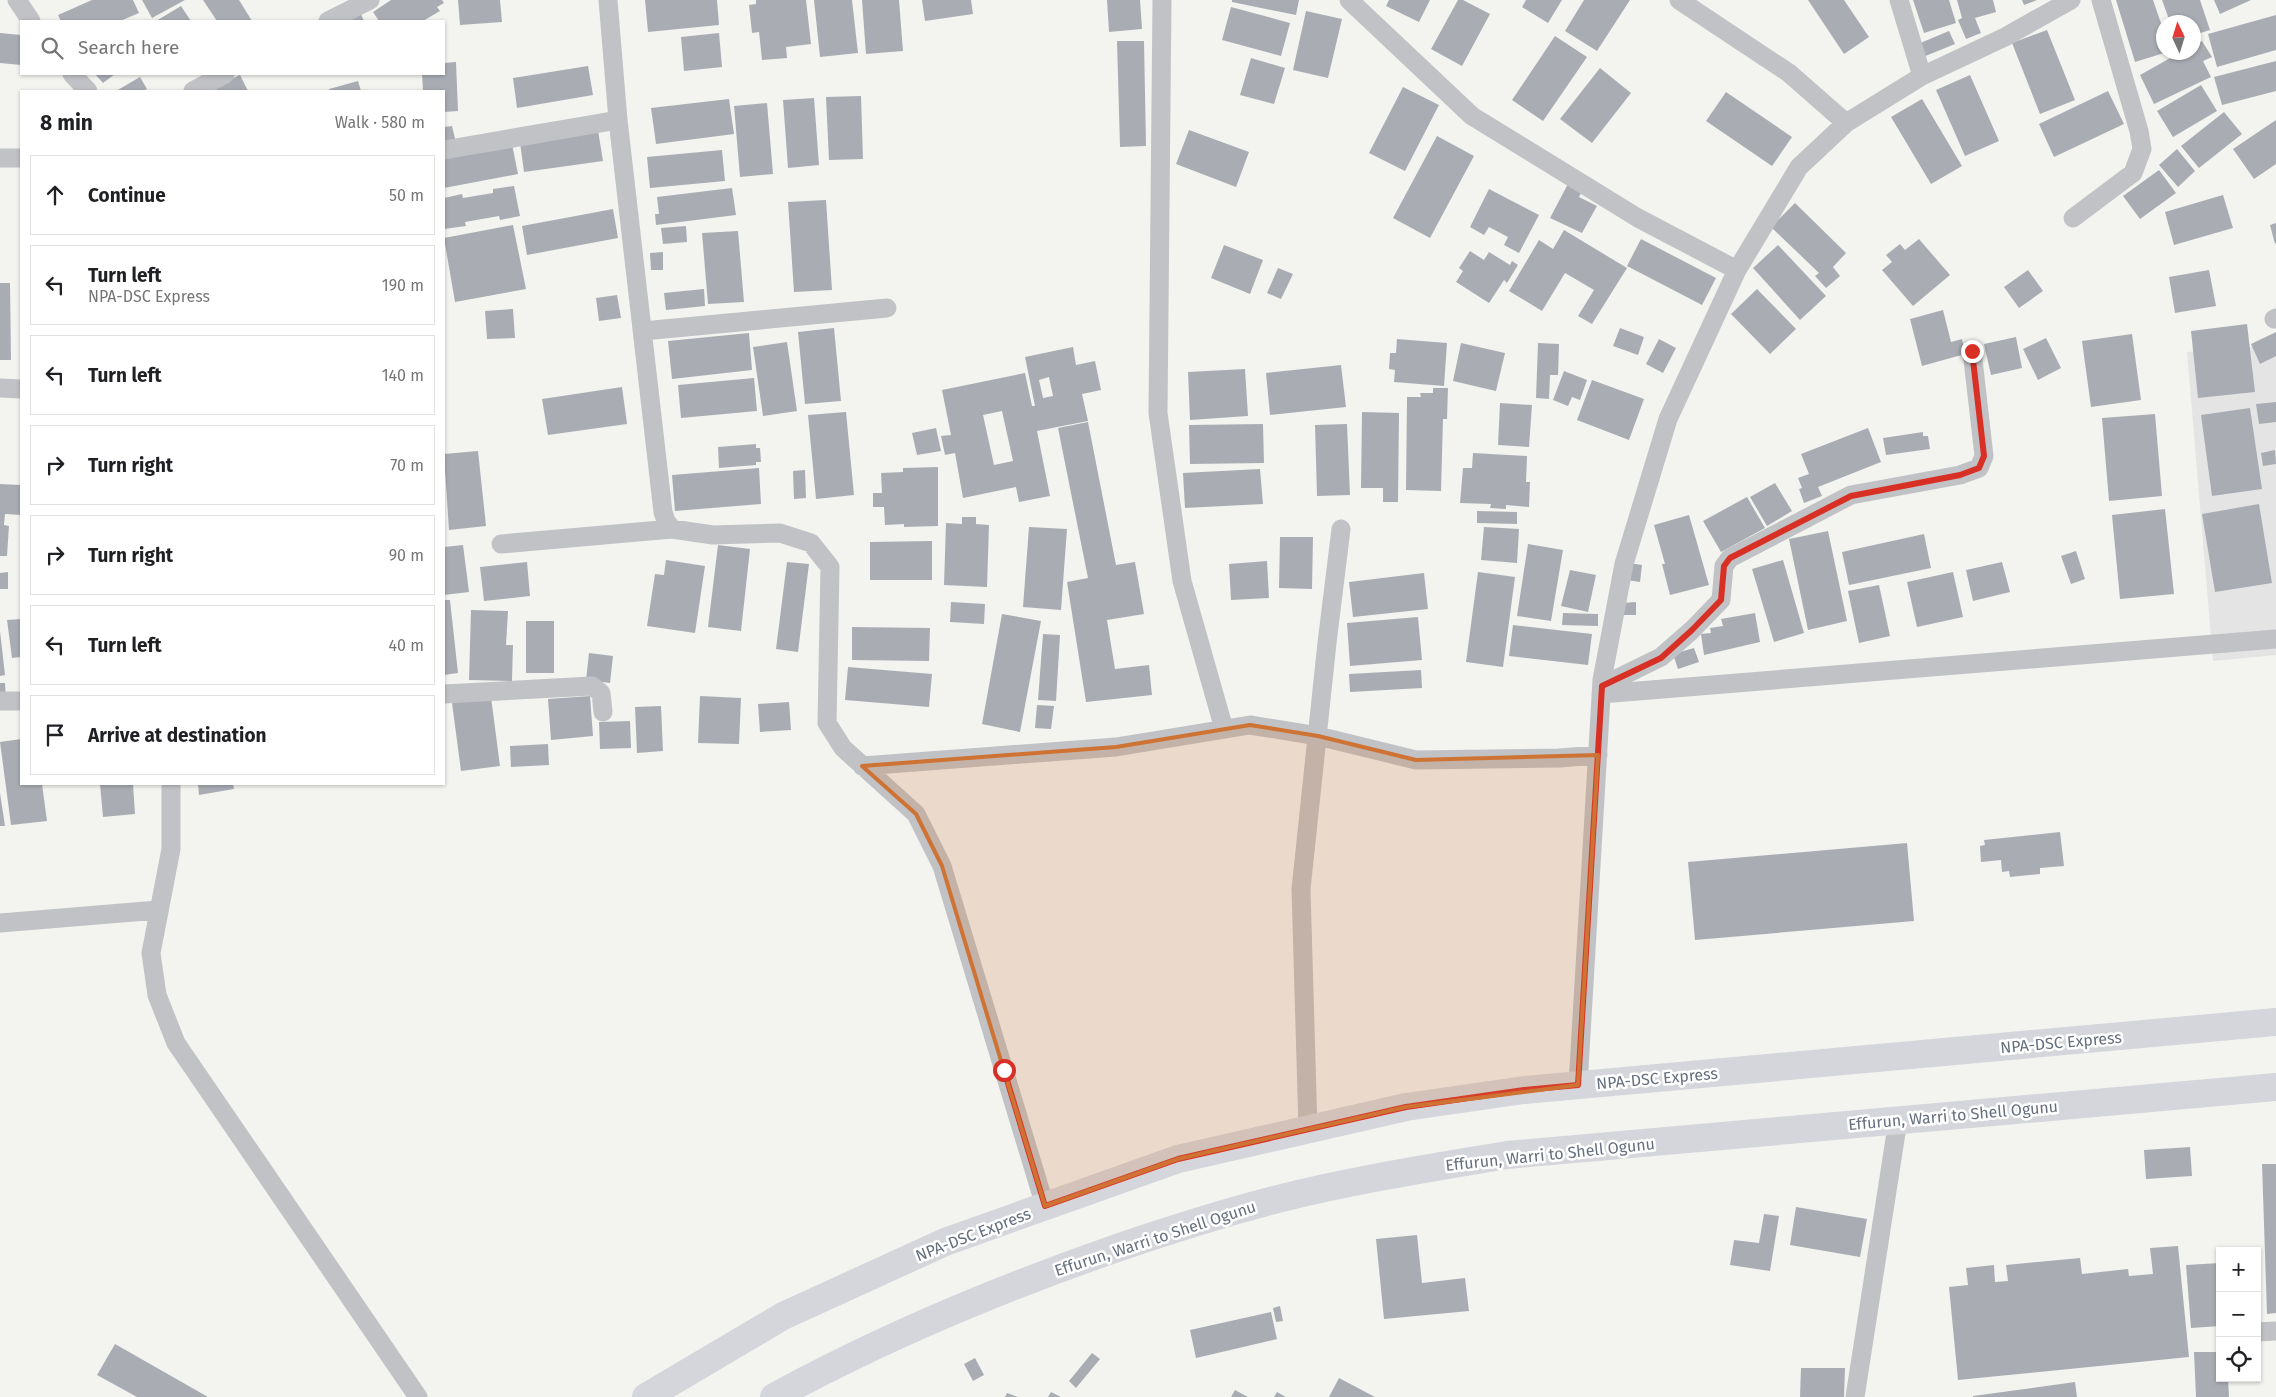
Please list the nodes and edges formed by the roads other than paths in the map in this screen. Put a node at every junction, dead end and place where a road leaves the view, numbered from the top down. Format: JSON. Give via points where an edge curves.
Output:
{"nodes":[{"id":1,"x":18,"y":0,"type":"edge"},
{"id":2,"x":370,"y":0,"type":"edge"},
{"id":3,"x":608,"y":0,"type":"edge"},
{"id":4,"x":1162,"y":0,"type":"edge"},
{"id":5,"x":1349,"y":0,"type":"edge"},
{"id":6,"x":1679,"y":0,"type":"edge"},
{"id":7,"x":1899,"y":0,"type":"edge"},
{"id":8,"x":2071,"y":0,"type":"edge"},
{"id":9,"x":2101,"y":0,"type":"edge"},
{"id":10,"x":30,"y":20,"type":"edge"},
{"id":11,"x":330,"y":20,"type":"edge"},
{"id":12,"x":73,"y":75,"type":"edge"},
{"id":13,"x":222,"y":75,"type":"edge"},
{"id":14,"x":1922,"y":76,"type":"junction"},
{"id":15,"x":87,"y":90,"type":"edge"},
{"id":16,"x":195,"y":90,"type":"edge"},
{"id":17,"x":618,"y":120,"type":"junction"},
{"id":18,"x":1846,"y":123,"type":"junction"},
{"id":19,"x":445,"y":150,"type":"edge"},
{"id":20,"x":0,"y":158,"type":"edge"},
{"id":21,"x":20,"y":158,"type":"edge"},
{"id":22,"x":2072,"y":218,"type":"dead end"},
{"id":23,"x":1737,"y":270,"type":"junction"},
{"id":24,"x":887,"y":308,"type":"dead end"},
{"id":25,"x":642,"y":330,"type":"junction"},
{"id":26,"x":1972,"y":351,"type":"dead end"},
{"id":27,"x":0,"y":388,"type":"edge"},
{"id":28,"x":20,"y":389,"type":"edge"},
{"id":29,"x":672,"y":529,"type":"junction"},
{"id":30,"x":1341,"y":530,"type":"dead end"},
{"id":31,"x":501,"y":544,"type":"dead end"},
{"id":32,"x":2276,"y":639,"type":"edge"},
{"id":33,"x":1601,"y":690,"type":"junction"},
{"id":34,"x":445,"y":694,"type":"edge"},
{"id":35,"x":20,"y":700,"type":"edge"},
{"id":36,"x":0,"y":701,"type":"edge"},
{"id":37,"x":603,"y":712,"type":"dead end"},
{"id":38,"x":1224,"y":729,"type":"junction"},
{"id":39,"x":1318,"y":736,"type":"junction"},
{"id":40,"x":1598,"y":755,"type":"junction"},
{"id":41,"x":862,"y":766,"type":"junction"},
{"id":42,"x":171,"y":785,"type":"edge"},
{"id":43,"x":158,"y":910,"type":"junction"},
{"id":44,"x":0,"y":923,"type":"edge"},
{"id":45,"x":2276,"y":1022,"type":"edge"},
{"id":46,"x":1578,"y":1085,"type":"junction"},
{"id":47,"x":2276,"y":1087,"type":"edge"},
{"id":48,"x":1898,"y":1120,"type":"junction"},
{"id":49,"x":1308,"y":1129,"type":"junction"},
{"id":50,"x":1045,"y":1206,"type":"junction"},
{"id":51,"x":2276,"y":1331,"type":"edge"},
{"id":52,"x":2261,"y":1332,"type":"edge"},
{"id":53,"x":418,"y":1397,"type":"edge"},
{"id":54,"x":646,"y":1397,"type":"edge"},
{"id":55,"x":774,"y":1397,"type":"edge"},
{"id":56,"x":1854,"y":1397,"type":"edge"}],
"edges":[{"from":1,"to":10,"type":"street"},
{"from":2,"to":11,"type":"street"},
{"from":3,"to":17,"type":"street"},
{"from":4,"to":38,"type":"street","via":[[1158,413],[1182,581]]},
{"from":5,"to":23,"type":"street","via":[[1472,116],[1638,218]]},
{"from":6,"to":18,"type":"street","via":[[1789,73]]},
{"from":7,"to":14,"type":"street"},
{"from":8,"to":14,"type":"street","via":[[2005,37]]},
{"from":9,"to":22,"type":"street","via":[[2142,149],[2132,173]]},
{"from":12,"to":15,"type":"street"},
{"from":13,"to":16,"type":"street"},
{"from":14,"to":18,"type":"street"},
{"from":17,"to":19,"type":"street"},
{"from":17,"to":25,"type":"street"},
{"from":18,"to":23,"type":"street","via":[[1799,167]]},
{"from":20,"to":21,"type":"street"},
{"from":23,"to":33,"type":"street","via":[[1668,419],[1624,564]]},
{"from":24,"to":25,"type":"street"},
{"from":25,"to":29,"type":"street","via":[[663,512]]},
{"from":26,"to":33,"type":"street","via":[[1984,456],[1979,468],[1960,475],[1851,496],[1730,558],[1724,566],[1721,600],[1692,630],[1661,658]]},
{"from":27,"to":28,"type":"street"},
{"from":29,"to":31,"type":"street"},
{"from":29,"to":41,"type":"street","via":[[713,535],[780,533],[811,543],[830,567],[827,723],[843,748]]},
{"from":30,"to":39,"type":"street"},
{"from":32,"to":33,"type":"street"},
{"from":33,"to":40,"type":"street"},
{"from":34,"to":37,"type":"street","via":[[592,686],[601,693]]},
{"from":35,"to":36,"type":"street"},
{"from":38,"to":39,"type":"street","via":[[1250,725]]},
{"from":38,"to":41,"type":"street","via":[[1116,747]]},
{"from":39,"to":40,"type":"street","via":[[1416,760]]},
{"from":39,"to":49,"type":"street","via":[[1301,889]]},
{"from":40,"to":46,"type":"street"},
{"from":41,"to":50,"type":"street","via":[[916,814],[942,866]]},
{"from":42,"to":43,"type":"street","via":[[171,849]]},
{"from":43,"to":44,"type":"street"},
{"from":43,"to":53,"type":"street","via":[[151,953],[156,995],[176,1043]]},
{"from":45,"to":46,"type":"main road","name":"NPA-DSC Express"},
{"from":46,"to":49,"type":"main road","name":"NPA-DSC Express","via":[[1406,1107]]},
{"from":47,"to":48,"type":"main road","name":"Effurun, Warri to Shell Ogunu"},
{"from":48,"to":55,"type":"main road","name":"Effurun, Warri to Shell Ogunu","via":[[1507,1155],[1278,1199],[1058,1268],[942,1315],[827,1368]]},
{"from":48,"to":56,"type":"street"},
{"from":49,"to":50,"type":"main road","name":"NPA-DSC Express","via":[[1178,1159]]},
{"from":50,"to":54,"type":"main road","name":"NPA-DSC Express","via":[[945,1242],[783,1316]]},
{"from":51,"to":52,"type":"street"}]}
